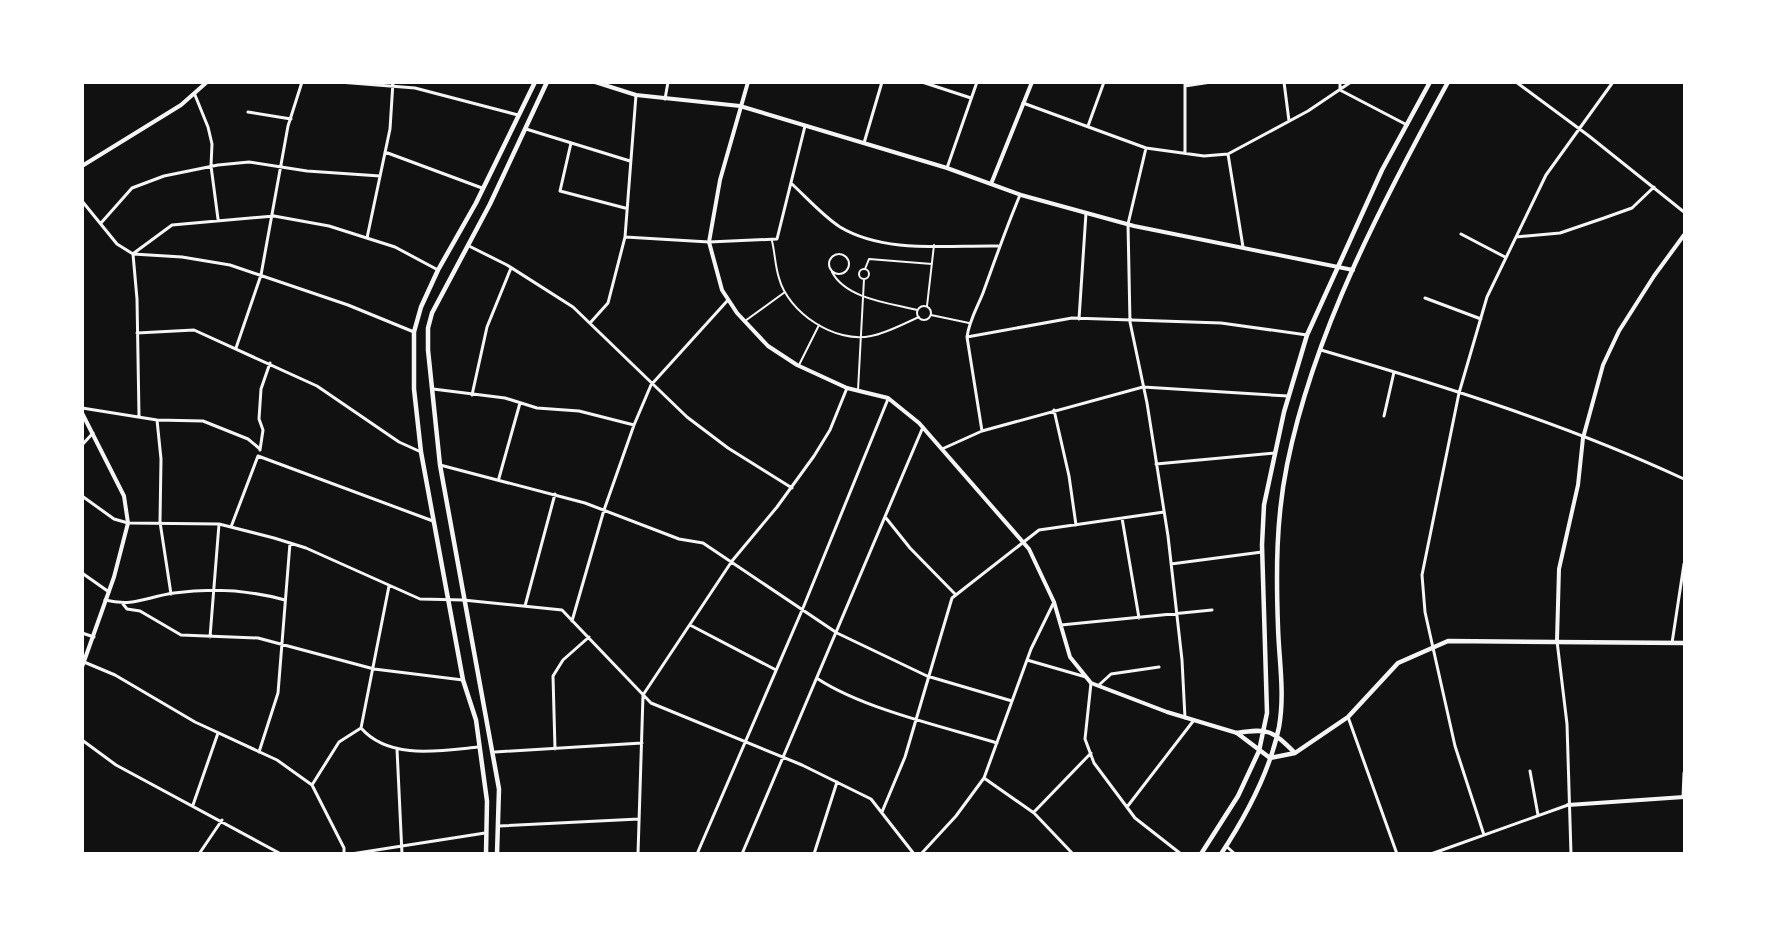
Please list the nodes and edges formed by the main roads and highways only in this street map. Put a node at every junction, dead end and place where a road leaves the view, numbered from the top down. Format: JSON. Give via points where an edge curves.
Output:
{"nodes":[{"id":1,"x":535,"y":82,"type":"edge"},
{"id":2,"x":547,"y":82,"type":"edge"},
{"id":3,"x":1430,"y":82,"type":"edge"},
{"id":4,"x":1448,"y":82,"type":"edge"},
{"id":5,"x":1684,"y":643,"type":"edge"},
{"id":6,"x":1263,"y":729,"type":"junction"},
{"id":7,"x":1277,"y":734,"type":"junction"},
{"id":8,"x":1258,"y":751,"type":"junction"},
{"id":9,"x":1295,"y":753,"type":"junction"},
{"id":10,"x":1270,"y":758,"type":"junction"},
{"id":11,"x":486,"y":854,"type":"edge"},
{"id":12,"x":497,"y":854,"type":"edge"},
{"id":13,"x":1201,"y":854,"type":"edge"},
{"id":14,"x":1221,"y":854,"type":"edge"}],
"edges":[{"from":1,"to":11,"type":"main road","via":[[438,270],[414,332],[414,389],[421,452],[464,680],[476,720],[487,801]]},
{"from":2,"to":12,"type":"main road","via":[[428,328],[440,465],[495,752],[499,789]]},
{"from":3,"to":6,"type":"main road","via":[[1337,265],[1307,335],[1288,396],[1264,505],[1267,713]]},
{"from":4,"to":7,"type":"main road","via":[[1384,198],[1321,350],[1294,433],[1277,531],[1282,690]]},
{"from":5,"to":9,"type":"main road","via":[[1448,640],[1398,663],[1348,717]]},
{"from":6,"to":7,"type":"main road"},
{"from":6,"to":8,"type":"main road"},
{"from":6,"to":8,"type":"main road","via":[[1237,733]]},
{"from":7,"to":9,"type":"main road"},
{"from":7,"to":10,"type":"main road"},
{"from":8,"to":10,"type":"main road"},
{"from":8,"to":13,"type":"main road","via":[[1238,795]]},
{"from":9,"to":10,"type":"main road"},
{"from":10,"to":14,"type":"main road"}]}
